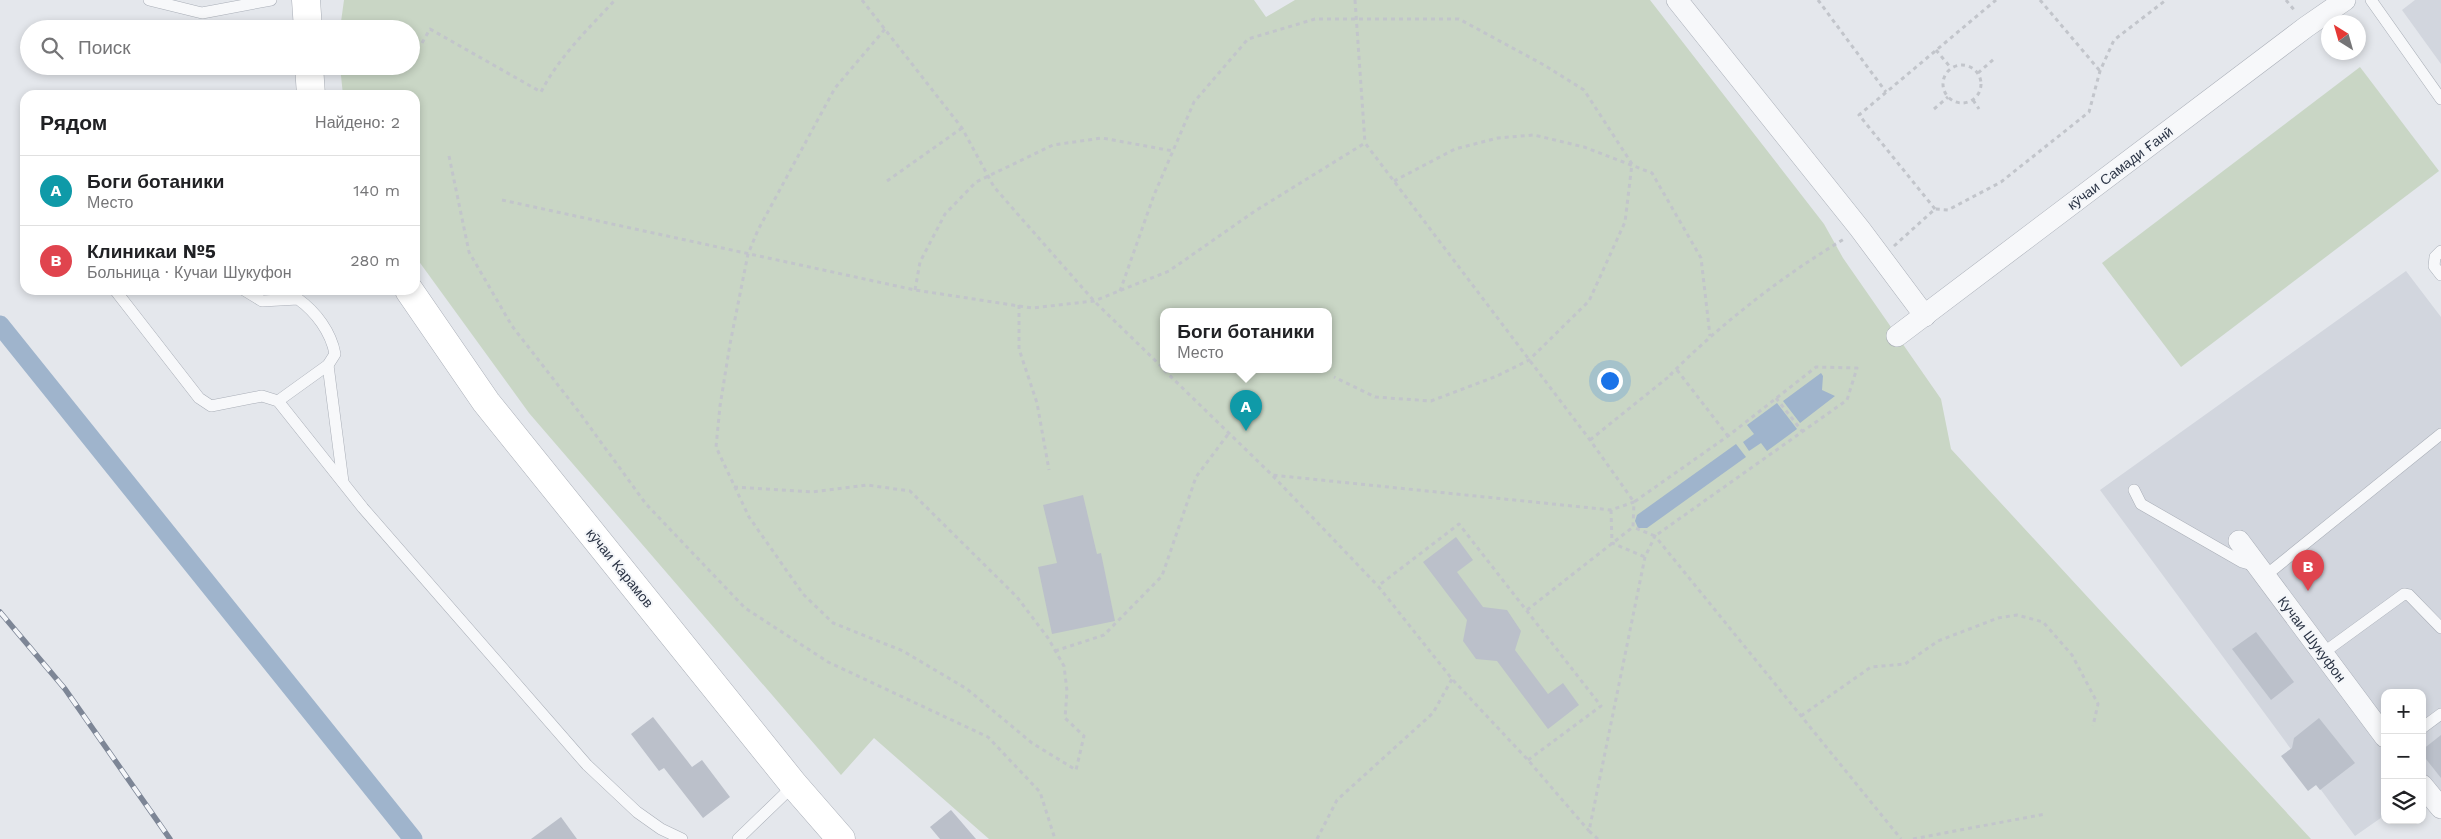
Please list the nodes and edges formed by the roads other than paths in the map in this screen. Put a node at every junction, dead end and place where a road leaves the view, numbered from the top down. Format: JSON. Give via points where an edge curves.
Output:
{"nodes":[{"id":1,"x":149,"y":0,"type":"edge"},
{"id":2,"x":271,"y":0,"type":"edge"},
{"id":3,"x":306,"y":0,"type":"edge"},
{"id":4,"x":1676,"y":0,"type":"edge"},
{"id":5,"x":2345,"y":0,"type":"edge"},
{"id":6,"x":2371,"y":0,"type":"edge"},
{"id":7,"x":307,"y":20,"type":"edge"},
{"id":8,"x":310,"y":75,"type":"edge"},
{"id":9,"x":311,"y":90,"type":"edge"},
{"id":10,"x":2441,"y":99,"type":"edge"},
{"id":11,"x":2441,"y":251,"type":"edge"},
{"id":12,"x":2441,"y":275,"type":"edge"},
{"id":13,"x":119,"y":295,"type":"edge"},
{"id":14,"x":252,"y":295,"type":"edge"},
{"id":15,"x":412,"y":295,"type":"edge"},
{"id":16,"x":1925,"y":316,"type":"junction"},
{"id":17,"x":1897,"y":336,"type":"dead end"},
{"id":18,"x":328,"y":364,"type":"junction"},
{"id":19,"x":278,"y":402,"type":"junction"},
{"id":20,"x":2441,"y":434,"type":"edge"},
{"id":21,"x":343,"y":483,"type":"junction"},
{"id":22,"x":2134,"y":490,"type":"dead end"},
{"id":23,"x":2239,"y":541,"type":"dead end"},
{"id":24,"x":2262,"y":571,"type":"junction"},
{"id":25,"x":2441,"y":628,"type":"edge"},
{"id":26,"x":2323,"y":653,"type":"junction"},
{"id":27,"x":2441,"y":714,"type":"edge"},
{"id":28,"x":2426,"y":725,"type":"edge"},
{"id":29,"x":2384,"y":734,"type":"edge"},
{"id":30,"x":794,"y":785,"type":"junction"},
{"id":31,"x":2426,"y":790,"type":"edge"},
{"id":32,"x":2441,"y":808,"type":"edge"},
{"id":33,"x":682,"y":839,"type":"edge"},
{"id":34,"x":738,"y":839,"type":"edge"},
{"id":35,"x":840,"y":839,"type":"edge"}],
"edges":[{"from":1,"to":2,"type":"lane","via":[[202,13]]},
{"from":3,"to":7,"type":"main road"},
{"from":4,"to":16,"type":"street","via":[[1860,229]]},
{"from":5,"to":16,"type":"street","name":"кӯчаи Самади Ғанӣ"},
{"from":6,"to":10,"type":"lane"},
{"from":8,"to":9,"type":"main road"},
{"from":11,"to":12,"type":"lane","via":[[2435,257],[2434,266]]},
{"from":13,"to":19,"type":"lane","via":[[199,398],[211,406],[262,396]]},
{"from":14,"to":18,"type":"lane","via":[[262,301],[298,299],[307,305],[333,343],[335,354]]},
{"from":15,"to":30,"type":"main road","name":"кӯчаи Карамов","via":[[486,402]]},
{"from":16,"to":17,"type":"street","name":"кӯчаи Самади Ғанӣ"},
{"from":18,"to":19,"type":"lane"},
{"from":18,"to":21,"type":"lane"},
{"from":19,"to":21,"type":"lane"},
{"from":20,"to":24,"type":"lane"},
{"from":21,"to":33,"type":"lane","via":[[587,765],[637,812]]},
{"from":22,"to":24,"type":"lane","via":[[2141,504]]},
{"from":23,"to":24,"type":"street","name":"Кучаи Шукуфон"},
{"from":24,"to":26,"type":"street","name":"Кучаи Шукуфон"},
{"from":25,"to":26,"type":"lane","via":[[2409,595],[2404,594]]},
{"from":26,"to":29,"type":"street","name":"Кучаи Шукуфон"},
{"from":27,"to":28,"type":"lane"},
{"from":30,"to":34,"type":"lane"},
{"from":30,"to":35,"type":"main road","name":"кӯчаи Карамов"},
{"from":31,"to":32,"type":"street"}]}
